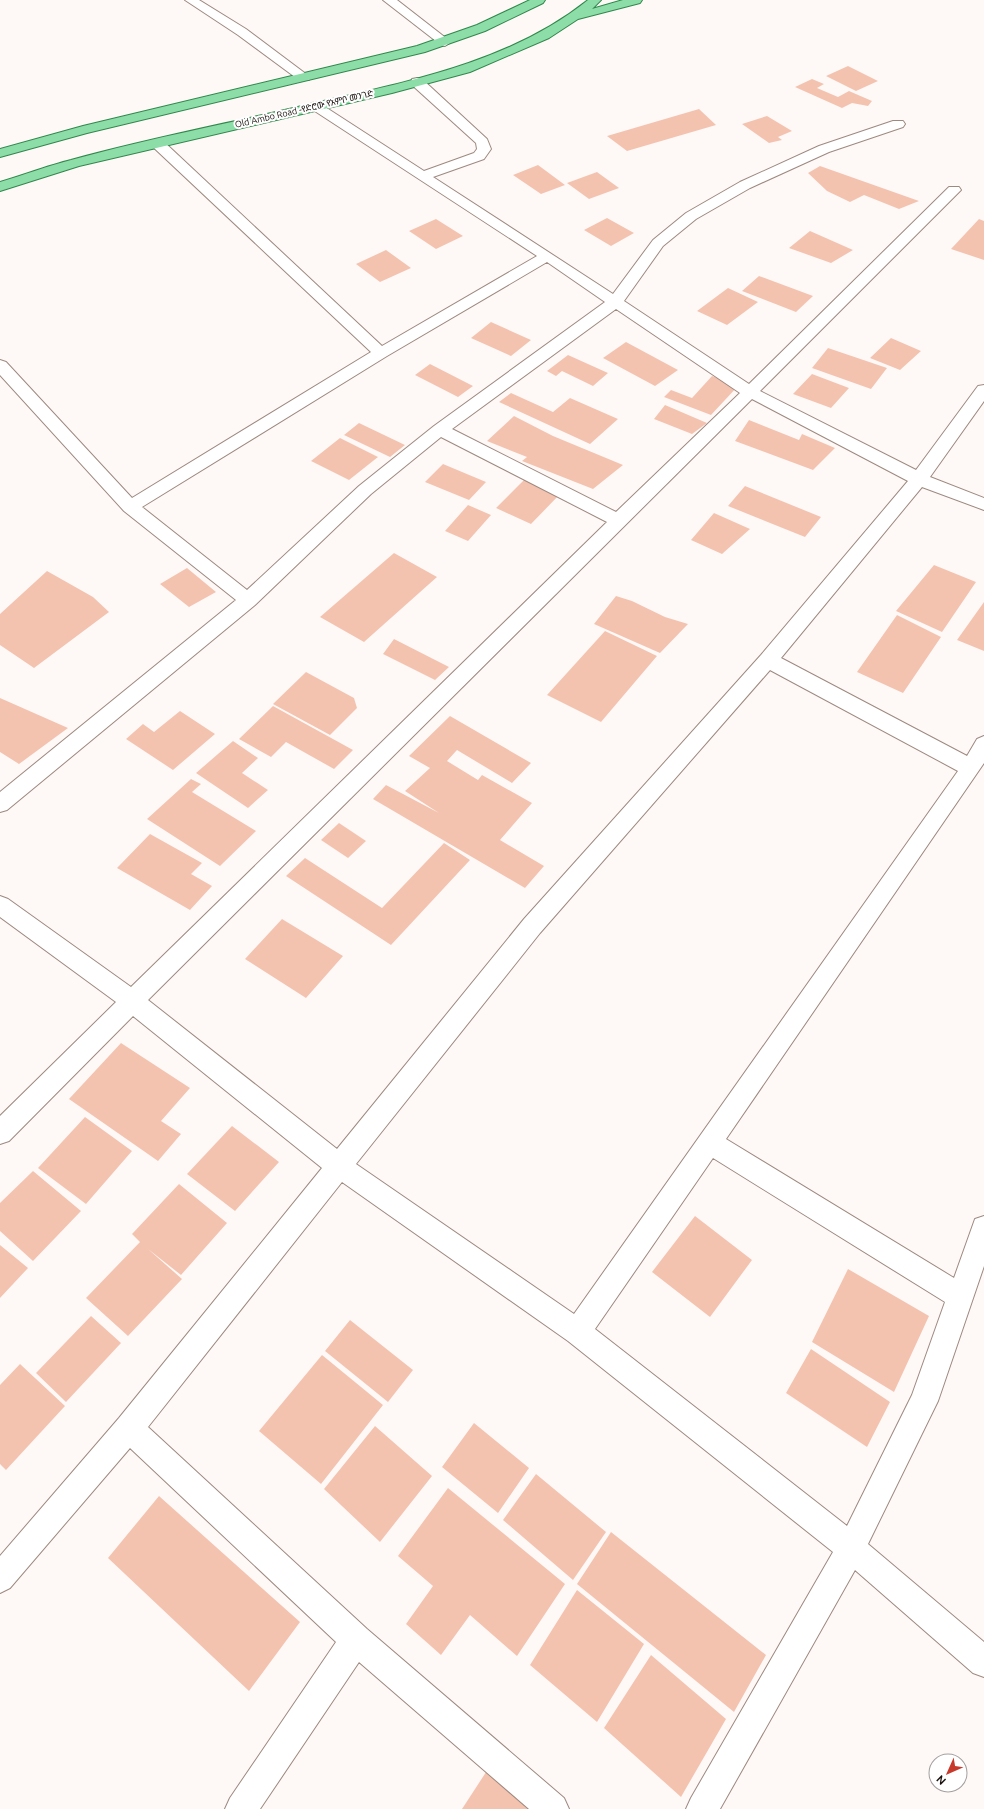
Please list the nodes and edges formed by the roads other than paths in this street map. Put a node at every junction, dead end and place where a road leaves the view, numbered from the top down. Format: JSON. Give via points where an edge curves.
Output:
{"nodes":[{"id":1,"x":192,"y":0,"type":"edge"},
{"id":2,"x":389,"y":0,"type":"edge"},
{"id":3,"x":539,"y":0,"type":"edge"},
{"id":4,"x":595,"y":0,"type":"edge"},
{"id":5,"x":636,"y":0,"type":"edge"},
{"id":6,"x":574,"y":17,"type":"junction"},
{"id":7,"x":445,"y":42,"type":"junction"},
{"id":8,"x":304,"y":78,"type":"junction"},
{"id":9,"x":417,"y":82,"type":"junction"},
{"id":10,"x":314,"y":106,"type":"junction"},
{"id":11,"x":898,"y":124,"type":"dead end"},
{"id":12,"x":158,"y":144,"type":"junction"},
{"id":13,"x":0,"y":153,"type":"edge"},
{"id":14,"x":422,"y":176,"type":"junction"},
{"id":15,"x":0,"y":187,"type":"edge"},
{"id":16,"x":954,"y":190,"type":"dead end"},
{"id":17,"x":547,"y":256,"type":"junction"},
{"id":18,"x":615,"y":302,"type":"junction"},
{"id":19,"x":381,"y":352,"type":"junction"},
{"id":20,"x":0,"y":364,"type":"edge"},
{"id":21,"x":984,"y":390,"type":"edge"},
{"id":22,"x":750,"y":392,"type":"junction"},
{"id":23,"x":440,"y":430,"type":"junction"},
{"id":24,"x":919,"y":479,"type":"junction"},
{"id":25,"x":984,"y":504,"type":"edge"},
{"id":26,"x":130,"y":507,"type":"junction"},
{"id":27,"x":617,"y":520,"type":"junction"},
{"id":28,"x":248,"y":600,"type":"junction"},
{"id":29,"x":768,"y":660,"type":"junction"},
{"id":30,"x":984,"y":744,"type":"edge"},
{"id":31,"x":970,"y":768,"type":"junction"},
{"id":32,"x":0,"y":804,"type":"edge"},
{"id":33,"x":0,"y":905,"type":"edge"},
{"id":34,"x":132,"y":1001,"type":"junction"},
{"id":35,"x":0,"y":1133,"type":"edge"},
{"id":36,"x":710,"y":1143,"type":"junction"},
{"id":37,"x":339,"y":1166,"type":"junction"},
{"id":38,"x":984,"y":1228,"type":"edge"},
{"id":39,"x":961,"y":1297,"type":"junction"},
{"id":40,"x":577,"y":1332,"type":"junction"},
{"id":41,"x":129,"y":1428,"type":"junction"},
{"id":42,"x":851,"y":1548,"type":"junction"},
{"id":43,"x":0,"y":1578,"type":"edge"},
{"id":44,"x":356,"y":1640,"type":"junction"},
{"id":45,"x":984,"y":1662,"type":"edge"},
{"id":46,"x":242,"y":1809,"type":"edge"},
{"id":47,"x":552,"y":1809,"type":"edge"},
{"id":48,"x":702,"y":1809,"type":"edge"}],
"edges":[{"from":1,"to":8,"type":"street","via":[[242,32]]},
{"from":2,"to":7,"type":"street"},
{"from":3,"to":7,"type":"main road","via":[[488,25]]},
{"from":4,"to":6,"type":"main road","name":"Old Ambo Road -የድሮው የአምቦ መንገድ"},
{"from":5,"to":6,"type":"main road"},
{"from":6,"to":9,"type":"main road","name":"Old Ambo Road -የድሮው የአምቦ መንገድ","via":[[545,35],[466,69]]},
{"from":7,"to":8,"type":"main road"},
{"from":8,"to":13,"type":"main road","via":[[83,130]]},
{"from":9,"to":10,"type":"main road","name":"Old Ambo Road -የድሮው የአምቦ መንገድ"},
{"from":9,"to":14,"type":"street","via":[[482,142],[484,149],[479,156]]},
{"from":10,"to":12,"type":"main road","name":"Old Ambo Road -የድሮው የአምቦ መንገድ"},
{"from":10,"to":14,"type":"street"},
{"from":11,"to":18,"type":"street","via":[[817,152],[745,185],[691,216],[658,243]]},
{"from":12,"to":15,"type":"main road","name":"Old Ambo Road -የድሮው የአምቦ መንገድ","via":[[75,163]]},
{"from":12,"to":19,"type":"street"},
{"from":14,"to":17,"type":"street"},
{"from":16,"to":22,"type":"street"},
{"from":17,"to":18,"type":"street"},
{"from":17,"to":19,"type":"street"},
{"from":18,"to":22,"type":"street"},
{"from":18,"to":23,"type":"street"},
{"from":19,"to":26,"type":"street"},
{"from":20,"to":26,"type":"street"},
{"from":21,"to":24,"type":"street"},
{"from":22,"to":24,"type":"street"},
{"from":22,"to":27,"type":"street"},
{"from":23,"to":27,"type":"street"},
{"from":23,"to":28,"type":"street","via":[[365,490]]},
{"from":24,"to":25,"type":"street"},
{"from":24,"to":29,"type":"street"},
{"from":26,"to":28,"type":"street"},
{"from":27,"to":34,"type":"street"},
{"from":28,"to":32,"type":"street"},
{"from":29,"to":31,"type":"street"},
{"from":29,"to":37,"type":"street","via":[[532,926]]},
{"from":30,"to":31,"type":"street"},
{"from":31,"to":36,"type":"street"},
{"from":33,"to":34,"type":"street"},
{"from":34,"to":35,"type":"street"},
{"from":34,"to":37,"type":"street"},
{"from":36,"to":39,"type":"street"},
{"from":36,"to":40,"type":"street"},
{"from":37,"to":40,"type":"street"},
{"from":37,"to":41,"type":"street"},
{"from":38,"to":39,"type":"street"},
{"from":39,"to":42,"type":"street","via":[[924,1401]]},
{"from":40,"to":42,"type":"street"},
{"from":41,"to":43,"type":"street"},
{"from":41,"to":44,"type":"street"},
{"from":42,"to":45,"type":"street"},
{"from":42,"to":48,"type":"street"},
{"from":44,"to":46,"type":"street"},
{"from":44,"to":47,"type":"street"}]}
